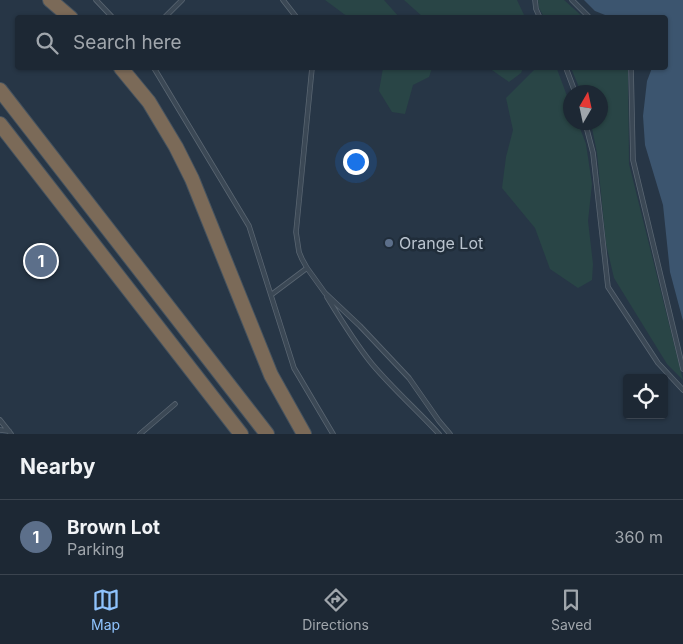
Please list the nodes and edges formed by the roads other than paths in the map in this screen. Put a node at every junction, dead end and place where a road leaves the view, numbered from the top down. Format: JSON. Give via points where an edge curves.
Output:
{"nodes":[{"id":1,"x":50,"y":0,"type":"edge"},
{"id":2,"x":96,"y":0,"type":"edge"},
{"id":3,"x":182,"y":0,"type":"edge"},
{"id":4,"x":283,"y":0,"type":"edge"},
{"id":5,"x":535,"y":0,"type":"edge"},
{"id":6,"x":572,"y":0,"type":"edge"},
{"id":7,"x":68,"y":15,"type":"edge"},
{"id":8,"x":110,"y":15,"type":"edge"},
{"id":9,"x":167,"y":15,"type":"edge"},
{"id":10,"x":295,"y":15,"type":"edge"},
{"id":11,"x":538,"y":15,"type":"edge"},
{"id":12,"x":587,"y":15,"type":"edge"},
{"id":13,"x":123,"y":70,"type":"edge"},
{"id":14,"x":155,"y":70,"type":"edge"},
{"id":15,"x":312,"y":70,"type":"edge"},
{"id":16,"x":567,"y":70,"type":"edge"},
{"id":17,"x":631,"y":70,"type":"edge"},
{"id":18,"x":573,"y":85,"type":"edge"},
{"id":19,"x":0,"y":90,"type":"edge"},
{"id":20,"x":0,"y":124,"type":"edge"},
{"id":21,"x":587,"y":130,"type":"edge"},
{"id":22,"x":307,"y":268,"type":"junction"},
{"id":23,"x":325,"y":293,"type":"junction"},
{"id":24,"x":271,"y":295,"type":"junction"},
{"id":25,"x":683,"y":369,"type":"edge"},
{"id":26,"x":683,"y":390,"type":"edge"},
{"id":27,"x":174,"y":404,"type":"dead end"},
{"id":28,"x":0,"y":420,"type":"edge"},
{"id":29,"x":0,"y":430,"type":"edge"},
{"id":30,"x":10,"y":433,"type":"edge"},
{"id":31,"x":140,"y":434,"type":"edge"},
{"id":32,"x":241,"y":434,"type":"edge"},
{"id":33,"x":267,"y":434,"type":"edge"},
{"id":34,"x":304,"y":434,"type":"edge"},
{"id":35,"x":333,"y":434,"type":"edge"},
{"id":36,"x":439,"y":434,"type":"edge"},
{"id":37,"x":450,"y":434,"type":"edge"}],
"edges":[{"from":1,"to":7,"type":"highway"},
{"from":2,"to":8,"type":"lane"},
{"from":3,"to":9,"type":"lane"},
{"from":4,"to":10,"type":"lane"},
{"from":5,"to":11,"type":"lane"},
{"from":6,"to":12,"type":"lane"},
{"from":13,"to":34,"type":"highway","via":[[149,102],[192,179],[271,375]]},
{"from":14,"to":24,"type":"lane","via":[[249,226]]},
{"from":15,"to":22,"type":"lane","via":[[296,232],[299,252]]},
{"from":16,"to":18,"type":"lane"},
{"from":17,"to":25,"type":"lane","via":[[634,160]]},
{"from":19,"to":33,"type":"highway"},
{"from":20,"to":32,"type":"highway"},
{"from":21,"to":26,"type":"lane","via":[[593,153],[608,287],[658,362]]},
{"from":22,"to":23,"type":"lane"},
{"from":22,"to":24,"type":"lane"},
{"from":23,"to":36,"type":"lane","via":[[347,331],[372,364]]},
{"from":23,"to":37,"type":"lane","via":[[409,378]]},
{"from":24,"to":35,"type":"lane","via":[[294,368]]},
{"from":27,"to":31,"type":"lane"},
{"from":28,"to":30,"type":"lane"},
{"from":29,"to":30,"type":"lane"}]}
